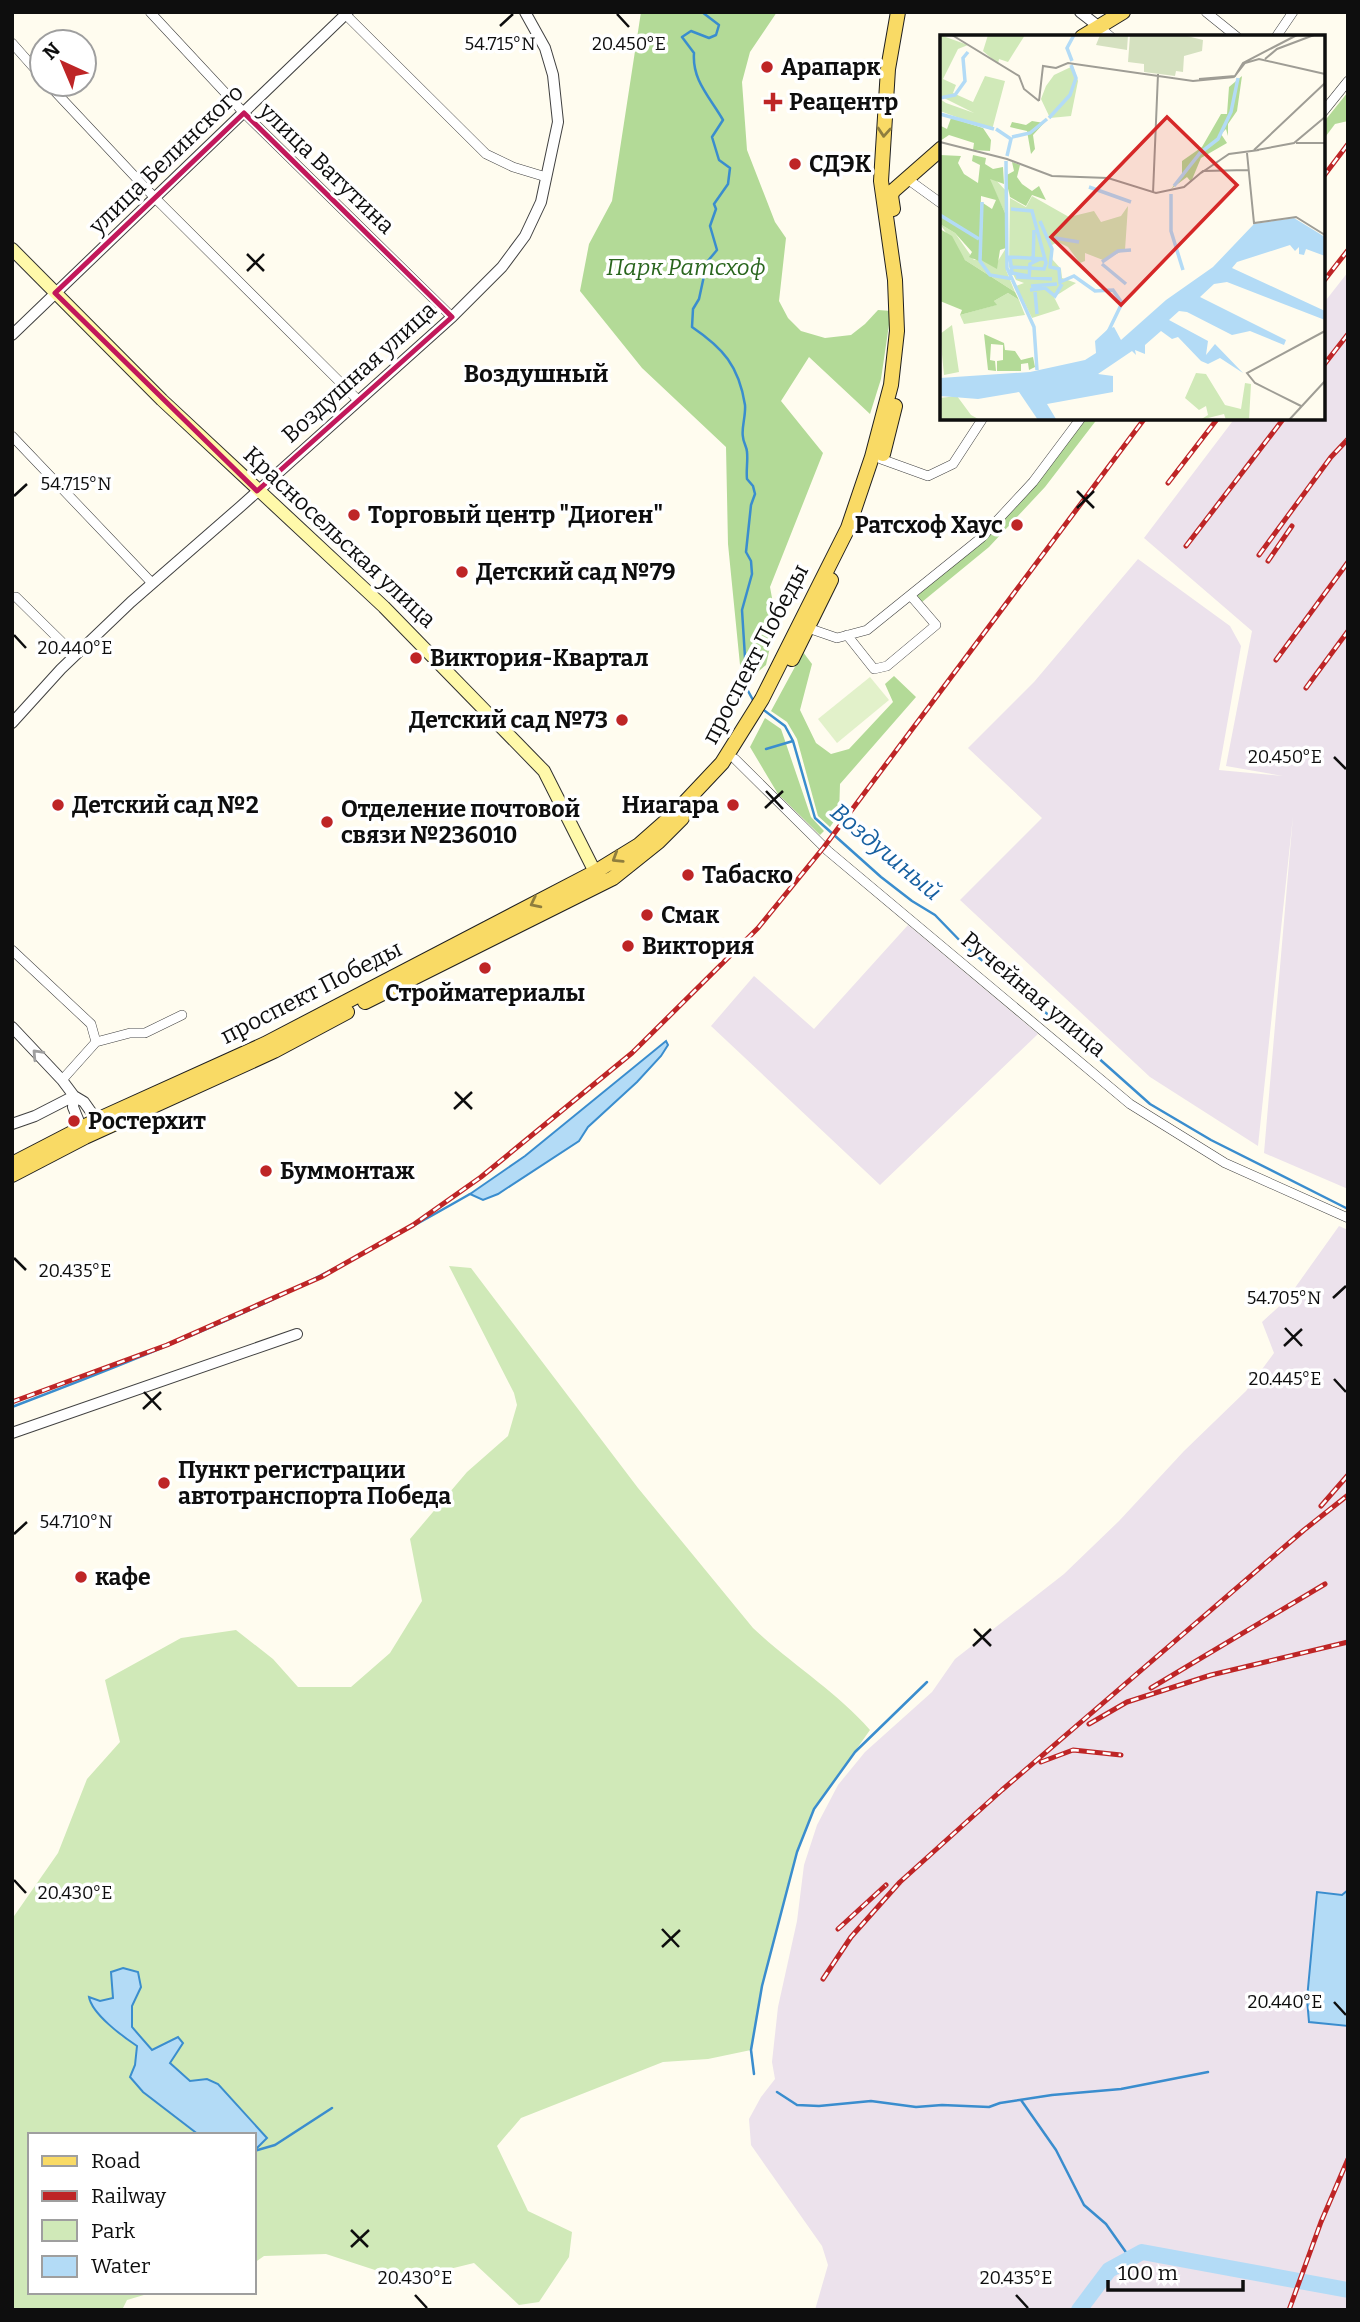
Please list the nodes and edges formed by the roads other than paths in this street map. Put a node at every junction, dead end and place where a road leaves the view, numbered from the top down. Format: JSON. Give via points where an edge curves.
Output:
{"nodes":[{"id":1,"x":150,"y":12,"type":"edge"},
{"id":2,"x":525,"y":12,"type":"edge"},
{"id":3,"x":898,"y":12,"type":"edge"},
{"id":4,"x":1080,"y":12,"type":"edge"},
{"id":5,"x":1123,"y":12,"type":"edge"},
{"id":6,"x":1206,"y":12,"type":"edge"},
{"id":7,"x":1293,"y":12,"type":"edge"},
{"id":8,"x":346,"y":13,"type":"edge"},
{"id":9,"x":1098,"y":26,"type":"junction"},
{"id":10,"x":1085,"y":35,"type":"edge"},
{"id":11,"x":1109,"y":35,"type":"edge"},
{"id":12,"x":1235,"y":35,"type":"edge"},
{"id":13,"x":1277,"y":35,"type":"edge"},
{"id":14,"x":12,"y":43,"type":"edge"},
{"id":15,"x":28,"y":61,"type":"edge"},
{"id":16,"x":1348,"y":81,"type":"edge"},
{"id":17,"x":61,"y":98,"type":"edge"},
{"id":18,"x":1325,"y":110,"type":"edge"},
{"id":19,"x":244,"y":113,"type":"junction"},
{"id":20,"x":940,"y":150,"type":"edge"},
{"id":21,"x":882,"y":163,"type":"junction"},
{"id":22,"x":546,"y":177,"type":"junction"},
{"id":23,"x":906,"y":178,"type":"junction"},
{"id":24,"x":155,"y":198,"type":"junction"},
{"id":25,"x":940,"y":203,"type":"edge"},
{"id":26,"x":12,"y":249,"type":"edge"},
{"id":27,"x":55,"y":293,"type":"junction"},
{"id":28,"x":452,"y":317,"type":"junction"},
{"id":29,"x":12,"y":335,"type":"edge"},
{"id":30,"x":358,"y":400,"type":"junction"},
{"id":31,"x":982,"y":420,"type":"edge"},
{"id":32,"x":1079,"y":420,"type":"edge"},
{"id":33,"x":12,"y":436,"type":"edge"},
{"id":34,"x":881,"y":458,"type":"junction"},
{"id":35,"x":257,"y":491,"type":"junction"},
{"id":36,"x":152,"y":583,"type":"junction"},
{"id":37,"x":911,"y":596,"type":"junction"},
{"id":38,"x":16,"y":597,"type":"dead end"},
{"id":39,"x":803,"y":626,"type":"junction"},
{"id":40,"x":846,"y":635,"type":"junction"},
{"id":41,"x":75,"y":655,"type":"junction"},
{"id":42,"x":12,"y":723,"type":"edge"},
{"id":43,"x":733,"y":755,"type":"junction"},
{"id":44,"x":598,"y":878,"type":"junction"},
{"id":45,"x":12,"y":950,"type":"edge"},
{"id":46,"x":182,"y":1015,"type":"dead end"},
{"id":47,"x":12,"y":1027,"type":"edge"},
{"id":48,"x":96,"y":1042,"type":"junction"},
{"id":49,"x":62,"y":1080,"type":"junction"},
{"id":50,"x":74,"y":1096,"type":"junction"},
{"id":51,"x":12,"y":1124,"type":"edge"},
{"id":52,"x":100,"y":1125,"type":"junction"},
{"id":53,"x":83,"y":1132,"type":"junction"},
{"id":54,"x":12,"y":1164,"type":"edge"},
{"id":55,"x":12,"y":1175,"type":"edge"},
{"id":56,"x":1348,"y":1218,"type":"edge"},
{"id":57,"x":297,"y":1334,"type":"dead end"},
{"id":58,"x":12,"y":1433,"type":"edge"}],
"edges":[{"from":1,"to":19,"type":"street","name":"улица Ватутина"},
{"from":2,"to":22,"type":"street","name":"Воздушная улица","via":[[545,48],[553,75],[558,122]]},
{"from":3,"to":21,"type":"main road","name":"проспект Победы","one_way":true,"via":[[888,69]]},
{"from":4,"to":9,"type":"street"},
{"from":5,"to":9,"type":"main road"},
{"from":6,"to":12,"type":"street"},
{"from":7,"to":13,"type":"street"},
{"from":8,"to":19,"type":"street","name":"улица Белинского"},
{"from":8,"to":22,"type":"street","via":[[486,154]]},
{"from":9,"to":10,"type":"main road"},
{"from":9,"to":11,"type":"street"},
{"from":14,"to":15,"type":"street"},
{"from":16,"to":18,"type":"street"},
{"from":17,"to":24,"type":"street"},
{"from":19,"to":24,"type":"street","name":"улица Белинского"},
{"from":19,"to":28,"type":"street","name":"улица Ватутина"},
{"from":20,"to":23,"type":"main road"},
{"from":21,"to":23,"type":"main road","via":[[897,177]]},
{"from":21,"to":39,"type":"main road","name":"проспект Победы","via":[[895,280],[897,331],[891,385],[848,528]]},
{"from":22,"to":28,"type":"street","name":"Воздушная улица","via":[[541,202],[525,236],[502,267]]},
{"from":23,"to":25,"type":"street"},
{"from":23,"to":34,"type":"main road","name":"проспект Победы","via":[[891,200],[904,281],[906,332],[899,393]]},
{"from":24,"to":27,"type":"street","name":"улица Белинского"},
{"from":24,"to":30,"type":"street"},
{"from":26,"to":27,"type":"main road","name":"Красносельская улица"},
{"from":27,"to":29,"type":"street","name":"улица Белинского"},
{"from":27,"to":35,"type":"main road","name":"Красносельская улица"},
{"from":28,"to":30,"type":"street","name":"Воздушная улица"},
{"from":30,"to":35,"type":"street","name":"Воздушная улица"},
{"from":31,"to":34,"type":"street","via":[[953,464],[928,477]]},
{"from":32,"to":37,"type":"street","via":[[981,538]]},
{"from":33,"to":36,"type":"street"},
{"from":34,"to":39,"type":"main road","name":"проспект Победы","via":[[856,531]]},
{"from":35,"to":36,"type":"street","name":"Воздушная улица"},
{"from":35,"to":44,"type":"main road","name":"Красносельская улица","via":[[384,607],[544,771]]},
{"from":36,"to":41,"type":"street","name":"Воздушная улица"},
{"from":37,"to":40,"type":"street","via":[[867,630]]},
{"from":37,"to":40,"type":"street","via":[[936,625],[887,666],[874,669]]},
{"from":38,"to":41,"type":"street"},
{"from":39,"to":40,"type":"street","via":[[837,638]]},
{"from":39,"to":43,"type":"main road","name":"проспект Победы"},
{"from":41,"to":42,"type":"street","name":"Воздушная улица"},
{"from":43,"to":44,"type":"main road","name":"проспект Победы","via":[[702,798],[658,842],[631,865]]},
{"from":43,"to":56,"type":"street","name":"Ручейная улица","via":[[828,851],[1130,1104],[1225,1163]]},
{"from":44,"to":52,"type":"main road","name":"проспект Победы","via":[[274,1051]]},
{"from":45,"to":48,"type":"street","via":[[91,1024]]},
{"from":46,"to":48,"type":"street","via":[[145,1033]]},
{"from":49,"to":47,"type":"street","one_way":true},
{"from":48,"to":49,"type":"street"},
{"from":49,"to":50,"type":"street"},
{"from":50,"to":51,"type":"street"},
{"from":50,"to":52,"type":"street"},
{"from":50,"to":53,"type":"street","via":[[73,1107]]},
{"from":52,"to":53,"type":"main road","name":"проспект Победы"},
{"from":53,"to":54,"type":"main road","name":"проспект Победы"},
{"from":53,"to":55,"type":"main road","name":"проспект Победы"},
{"from":57,"to":58,"type":"street"}]}
